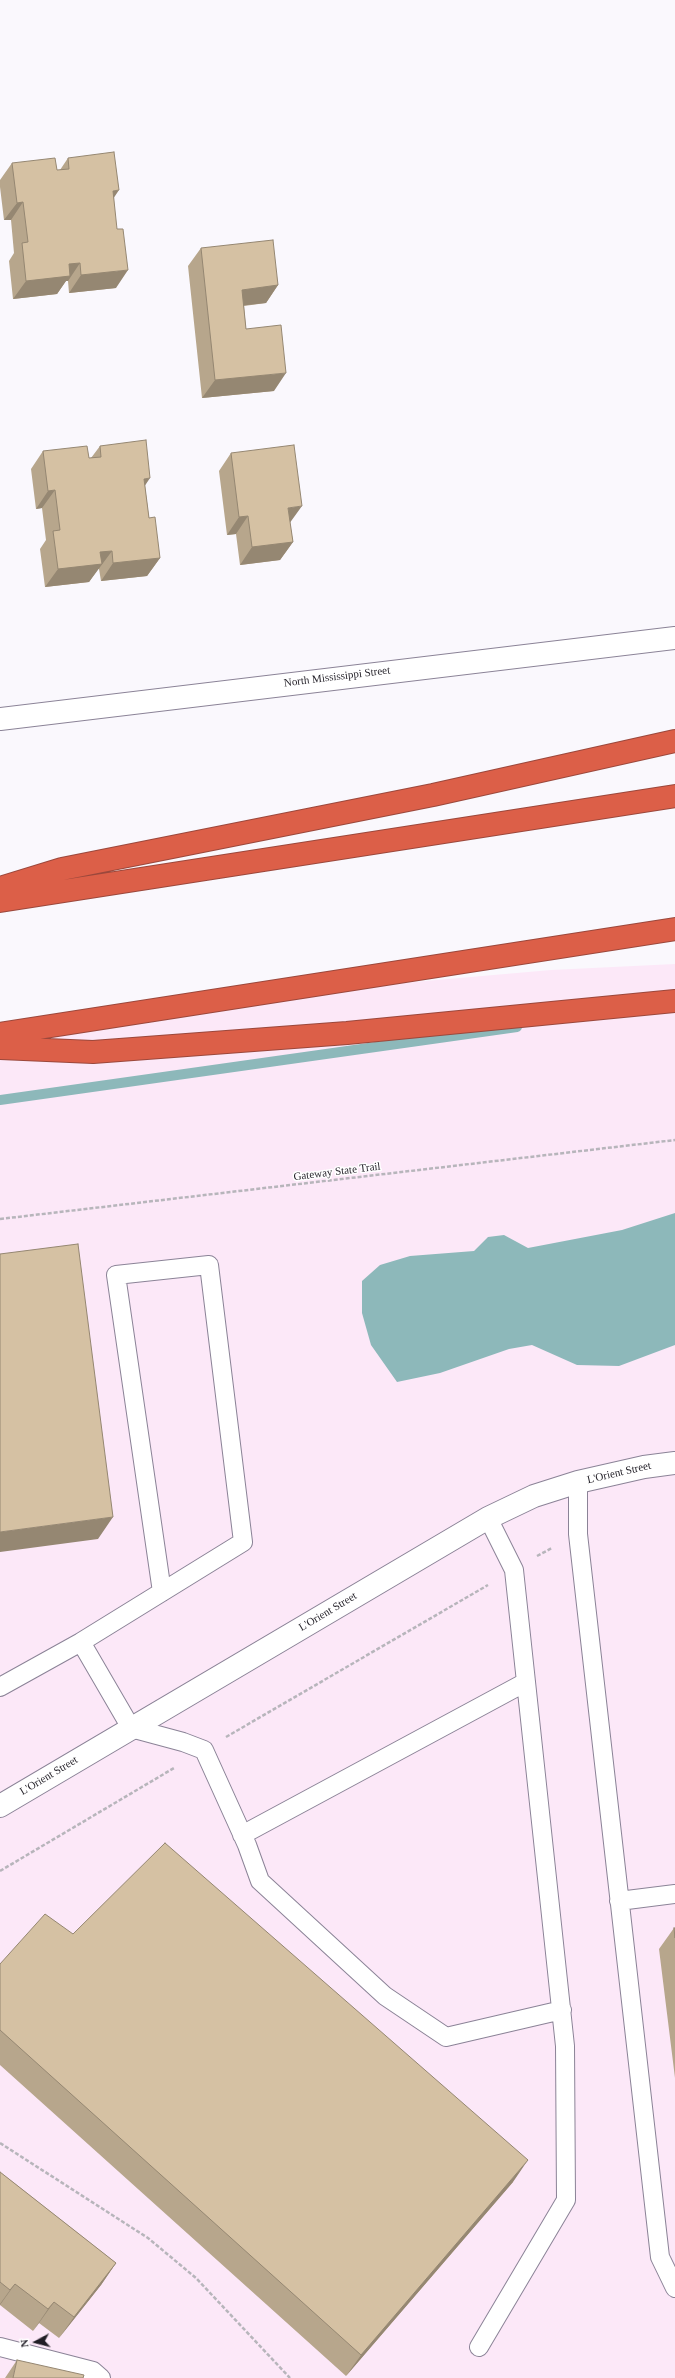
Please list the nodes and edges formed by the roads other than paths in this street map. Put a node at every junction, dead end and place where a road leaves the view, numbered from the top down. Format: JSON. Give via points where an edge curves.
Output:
{"nodes":[{"id":1,"x":675,"y":638,"type":"edge"},
{"id":2,"x":0,"y":719,"type":"edge"},
{"id":3,"x":675,"y":741,"type":"edge"},
{"id":4,"x":675,"y":796,"type":"edge"},
{"id":5,"x":0,"y":888,"type":"edge"},
{"id":6,"x":0,"y":901,"type":"edge"},
{"id":7,"x":675,"y":929,"type":"edge"},
{"id":8,"x":675,"y":1001,"type":"edge"},
{"id":9,"x":0,"y":1034,"type":"edge"},
{"id":10,"x":0,"y":1048,"type":"edge"},
{"id":11,"x":675,"y":1462,"type":"edge"},
{"id":12,"x":578,"y":1482,"type":"junction"},
{"id":13,"x":488,"y":1518,"type":"junction"},
{"id":14,"x":162,"y":1592,"type":"junction"},
{"id":15,"x":82,"y":1642,"type":"junction"},
{"id":16,"x":526,"y":1682,"type":"junction"},
{"id":17,"x":0,"y":1687,"type":"edge"},
{"id":18,"x":131,"y":1728,"type":"junction"},
{"id":19,"x":0,"y":1806,"type":"edge"},
{"id":20,"x":242,"y":1835,"type":"junction"},
{"id":21,"x":675,"y":1894,"type":"edge"},
{"id":22,"x":620,"y":1902,"type":"junction"},
{"id":23,"x":562,"y":2010,"type":"junction"},
{"id":24,"x":675,"y":2288,"type":"edge"},
{"id":25,"x":0,"y":2347,"type":"edge"},
{"id":26,"x":479,"y":2347,"type":"dead end"},
{"id":27,"x":101,"y":2378,"type":"edge"}],
"edges":[{"from":1,"to":2,"type":"street","name":"North Mississippi Street"},
{"from":3,"to":5,"type":"highway","via":[[433,795],[62,869]]},
{"from":4,"to":6,"type":"highway"},
{"from":7,"to":9,"type":"highway"},
{"from":8,"to":10,"type":"highway","via":[[347,1033],[93,1052]]},
{"from":11,"to":12,"type":"street","name":"L'Orient Street"},
{"from":12,"to":13,"type":"street","name":"L'Orient Street","via":[[534,1496]]},
{"from":12,"to":22,"type":"lane","via":[[578,1534]]},
{"from":13,"to":16,"type":"lane","via":[[514,1570]]},
{"from":13,"to":18,"type":"street","name":"L'Orient Street"},
{"from":14,"to":14,"type":"lane","via":[[243,1542],[209,1265],[116,1275]]},
{"from":14,"to":15,"type":"lane"},
{"from":15,"to":17,"type":"lane"},
{"from":15,"to":18,"type":"lane"},
{"from":16,"to":20,"type":"lane"},
{"from":16,"to":23,"type":"lane"},
{"from":18,"to":19,"type":"street","name":"L'Orient Street"},
{"from":18,"to":20,"type":"lane","via":[[204,1750]]},
{"from":20,"to":23,"type":"lane","via":[[260,1882],[385,1996],[446,2037]]},
{"from":21,"to":22,"type":"lane"},
{"from":22,"to":24,"type":"lane","via":[[660,2257]]},
{"from":23,"to":26,"type":"lane","via":[[565,2046],[566,2200]]},
{"from":25,"to":27,"type":"lane","via":[[93,2371]]}]}
